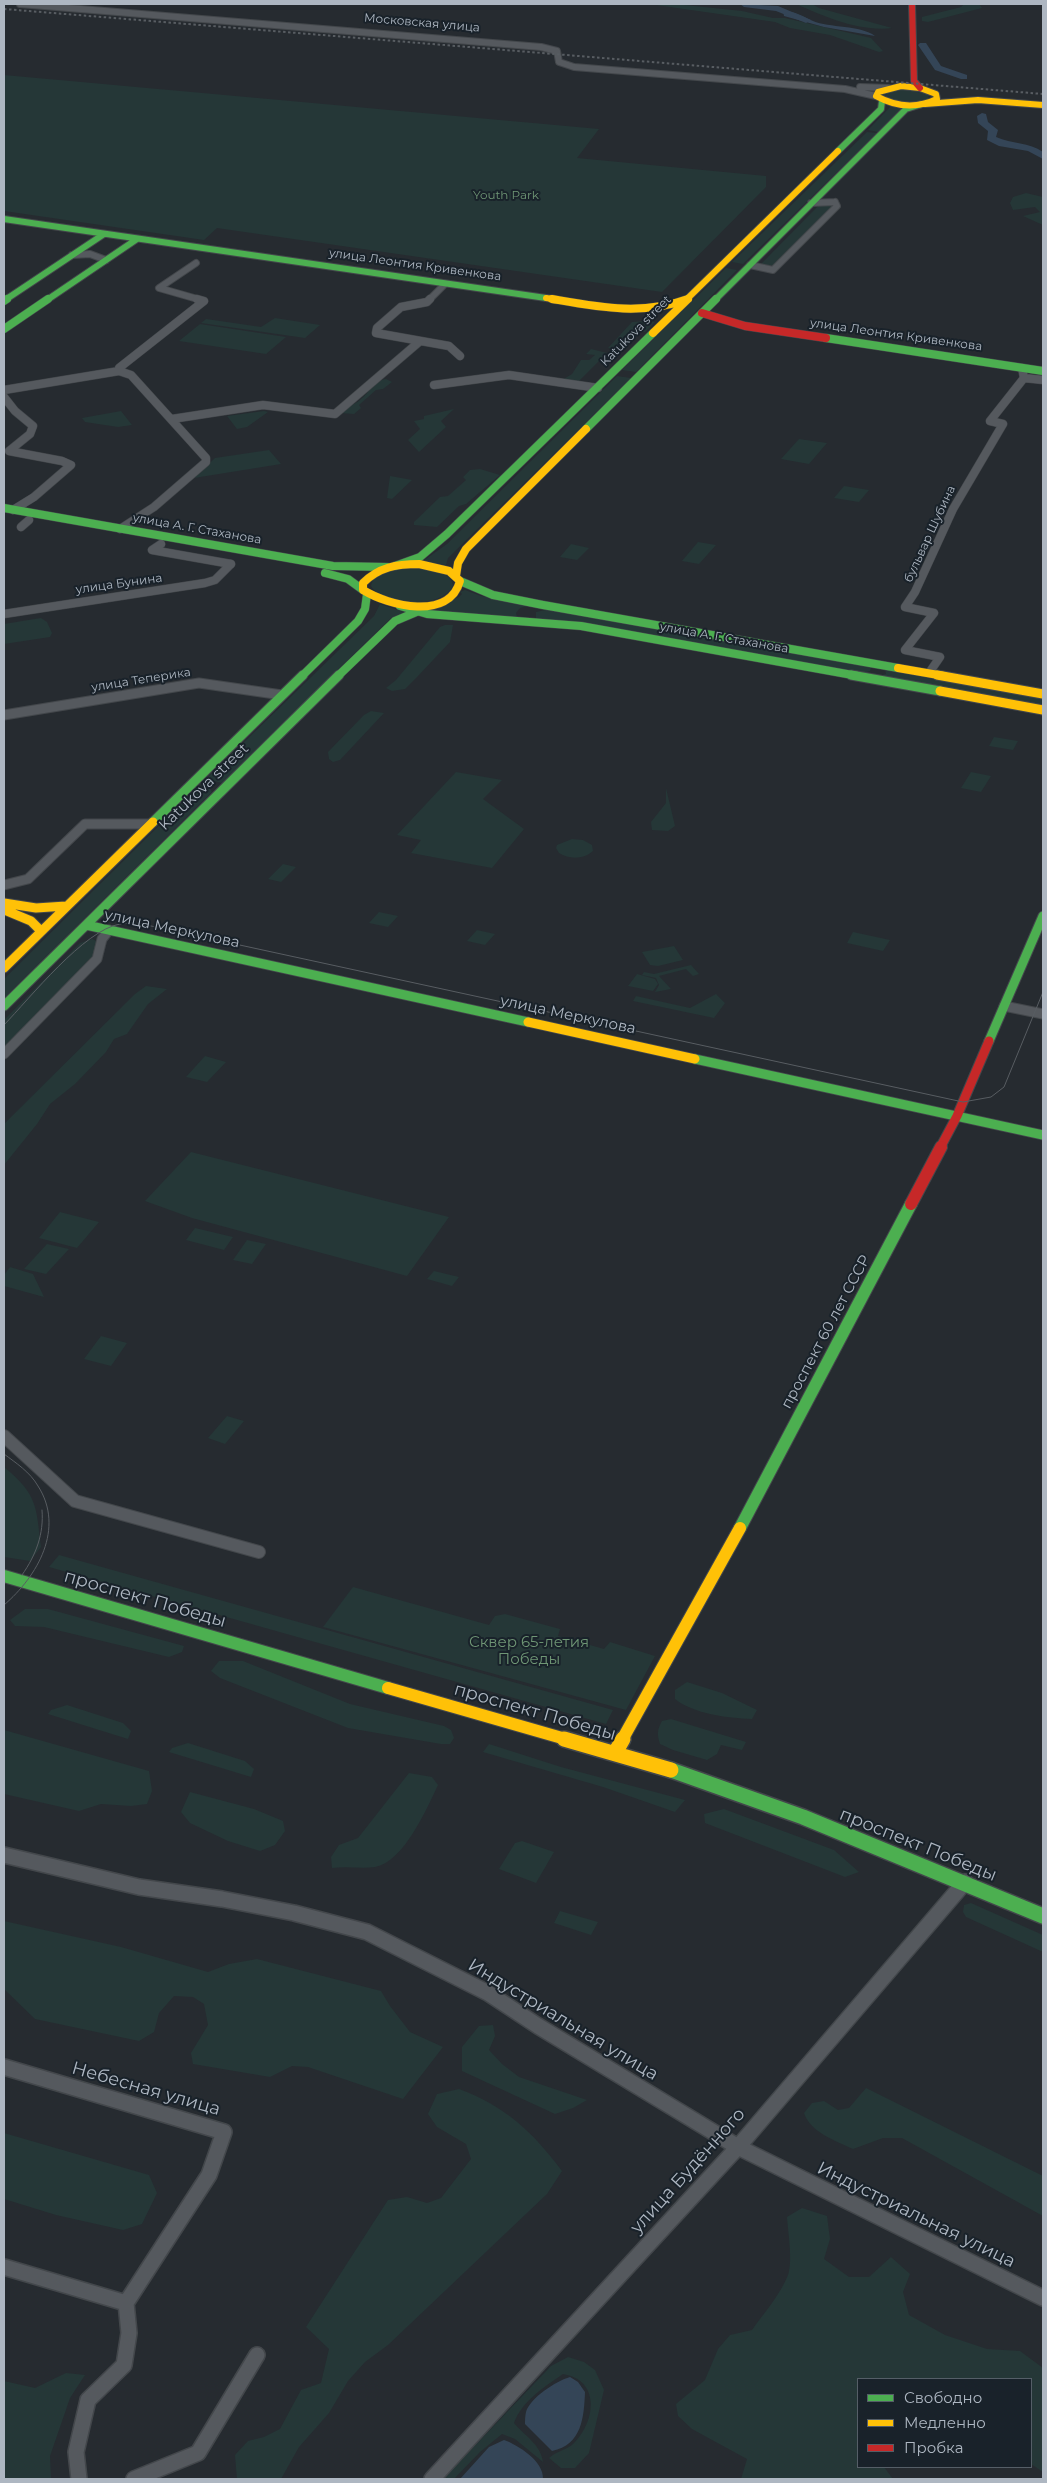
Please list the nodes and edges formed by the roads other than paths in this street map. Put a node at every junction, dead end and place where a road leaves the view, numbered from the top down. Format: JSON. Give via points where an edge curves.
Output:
{"nodes":[{"id":1,"x":20,"y":4,"type":"edge"},
{"id":2,"x":912,"y":4,"type":"edge"},
{"id":3,"x":900,"y":73,"type":"dead end"},
{"id":4,"x":810,"y":86,"type":"junction"},
{"id":5,"x":892,"y":87,"type":"junction"},
{"id":6,"x":920,"y":88,"type":"junction"},
{"id":7,"x":932,"y":91,"type":"junction"},
{"id":8,"x":879,"y":98,"type":"junction"},
{"id":9,"x":1043,"y":103,"type":"edge"},
{"id":10,"x":922,"y":104,"type":"junction"},
{"id":11,"x":820,"y":194,"type":"junction"},
{"id":12,"x":835,"y":202,"type":"junction"},
{"id":13,"x":811,"y":203,"type":"junction"},
{"id":14,"x":4,"y":219,"type":"edge"},
{"id":15,"x":104,"y":234,"type":"junction"},
{"id":16,"x":137,"y":239,"type":"junction"},
{"id":17,"x":72,"y":255,"type":"junction"},
{"id":18,"x":106,"y":260,"type":"junction"},
{"id":19,"x":196,"y":263,"type":"dead end"},
{"id":20,"x":723,"y":266,"type":"junction"},
{"id":21,"x":747,"y":267,"type":"junction"},
{"id":22,"x":445,"y":284,"type":"junction"},
{"id":23,"x":688,"y":299,"type":"junction"},
{"id":24,"x":4,"y":301,"type":"edge"},
{"id":25,"x":621,"y":309,"type":"junction"},
{"id":26,"x":702,"y":313,"type":"junction"},
{"id":27,"x":666,"y":320,"type":"junction"},
{"id":28,"x":745,"y":326,"type":"junction"},
{"id":29,"x":4,"y":329,"type":"edge"},
{"id":30,"x":684,"y":332,"type":"junction"},
{"id":31,"x":419,"y":342,"type":"junction"},
{"id":32,"x":460,"y":356,"type":"dead end"},
{"id":33,"x":618,"y":369,"type":"junction"},
{"id":34,"x":1043,"y":371,"type":"edge"},
{"id":35,"x":119,"y":372,"type":"junction"},
{"id":36,"x":642,"y":373,"type":"junction"},
{"id":37,"x":1023,"y":373,"type":"junction"},
{"id":38,"x":1043,"y":380,"type":"edge"},
{"id":39,"x":434,"y":385,"type":"dead end"},
{"id":40,"x":598,"y":388,"type":"junction"},
{"id":41,"x":4,"y":390,"type":"edge"},
{"id":42,"x":4,"y":397,"type":"edge"},
{"id":43,"x":172,"y":419,"type":"junction"},
{"id":44,"x":7,"y":511,"type":"edge"},
{"id":45,"x":120,"y":529,"type":"junction"},
{"id":46,"x":161,"y":544,"type":"junction"},
{"id":47,"x":391,"y":566,"type":"junction"},
{"id":48,"x":458,"y":578,"type":"junction"},
{"id":49,"x":365,"y":592,"type":"junction"},
{"id":50,"x":434,"y":604,"type":"junction"},
{"id":51,"x":543,"y":605,"type":"junction"},
{"id":52,"x":401,"y":612,"type":"junction"},
{"id":53,"x":415,"y":612,"type":"junction"},
{"id":54,"x":4,"y":614,"type":"edge"},
{"id":55,"x":427,"y":614,"type":"junction"},
{"id":56,"x":533,"y":622,"type":"junction"},
{"id":57,"x":874,"y":664,"type":"junction"},
{"id":58,"x":929,"y":673,"type":"junction"},
{"id":59,"x":862,"y":677,"type":"junction"},
{"id":60,"x":1043,"y":694,"type":"edge"},
{"id":61,"x":282,"y":695,"type":"junction"},
{"id":62,"x":1043,"y":710,"type":"edge"},
{"id":63,"x":4,"y":715,"type":"edge"},
{"id":64,"x":191,"y":785,"type":"junction"},
{"id":65,"x":213,"y":787,"type":"junction"},
{"id":66,"x":149,"y":824,"type":"junction"},
{"id":67,"x":4,"y":885,"type":"edge"},
{"id":68,"x":4,"y":903,"type":"edge"},
{"id":69,"x":66,"y":906,"type":"junction"},
{"id":70,"x":4,"y":910,"type":"edge"},
{"id":71,"x":1043,"y":916,"type":"edge"},
{"id":72,"x":86,"y":925,"type":"junction"},
{"id":73,"x":109,"y":930,"type":"junction"},
{"id":74,"x":41,"y":931,"type":"junction"},
{"id":75,"x":4,"y":968,"type":"edge"},
{"id":76,"x":4,"y":1006,"type":"edge"},
{"id":77,"x":1004,"y":1006,"type":"junction"},
{"id":78,"x":1043,"y":1014,"type":"edge"},
{"id":79,"x":4,"y":1054,"type":"edge"},
{"id":80,"x":957,"y":1116,"type":"junction"},
{"id":81,"x":1043,"y":1135,"type":"edge"},
{"id":82,"x":4,"y":1436,"type":"edge"},
{"id":83,"x":259,"y":1552,"type":"dead end"},
{"id":84,"x":4,"y":1576,"type":"edge"},
{"id":85,"x":615,"y":1753,"type":"junction"},
{"id":86,"x":4,"y":1854,"type":"edge"},
{"id":87,"x":965,"y":1882,"type":"junction"},
{"id":88,"x":1043,"y":1916,"type":"edge"},
{"id":89,"x":4,"y":2067,"type":"edge"},
{"id":90,"x":738,"y":2147,"type":"junction"},
{"id":91,"x":4,"y":2266,"type":"edge"},
{"id":92,"x":1043,"y":2298,"type":"edge"},
{"id":93,"x":126,"y":2303,"type":"junction"},
{"id":94,"x":257,"y":2354,"type":"dead end"},
{"id":95,"x":79,"y":2479,"type":"edge"},
{"id":96,"x":134,"y":2479,"type":"edge"},
{"id":97,"x":432,"y":2479,"type":"edge"}],
"edges":[{"from":1,"to":4,"type":"street","name":"Московская улица","via":[[541,48],[557,51],[559,62],[574,68]]},
{"from":2,"to":6,"type":"main road","via":[[914,81]]},
{"from":3,"to":5,"type":"main road","via":[[900,82]]},
{"from":4,"to":5,"type":"street","name":"Московская улица"},
{"from":4,"to":8,"type":"street","name":"Московская улица","via":[[850,90]]},
{"from":5,"to":6,"type":"main road"},
{"from":5,"to":8,"type":"main road","via":[[878,92]]},
{"from":6,"to":7,"type":"main road"},
{"from":7,"to":9,"type":"main road"},
{"from":7,"to":10,"type":"main road","via":[[937,98]]},
{"from":8,"to":10,"type":"main road","via":[[899,105]]},
{"from":8,"to":20,"type":"main road","name":"Katukova street","via":[[881,109]]},
{"from":9,"to":10,"type":"main road","via":[[978,100]]},
{"from":10,"to":11,"type":"main road","via":[[906,109]]},
{"from":11,"to":12,"type":"street","via":[[824,199]]},
{"from":11,"to":13,"type":"main road"},
{"from":12,"to":13,"type":"street"},
{"from":12,"to":21,"type":"street","via":[[837,206],[782,264],[773,270]]},
{"from":13,"to":21,"type":"main road"},
{"from":14,"to":15,"type":"main road"},
{"from":15,"to":16,"type":"main road","name":"улица Леонтия Кривенкова"},
{"from":15,"to":17,"type":"main road"},
{"from":16,"to":18,"type":"main road"},
{"from":16,"to":22,"type":"main road","name":"улица Леонтия Кривенкова"},
{"from":17,"to":18,"type":"street","via":[[86,254]]},
{"from":17,"to":24,"type":"main road"},
{"from":18,"to":29,"type":"main road"},
{"from":19,"to":35,"type":"street","via":[[159,288],[204,301],[119,368]]},
{"from":20,"to":21,"type":"main road"},
{"from":20,"to":23,"type":"main road","name":"Katukova street"},
{"from":21,"to":26,"type":"main road"},
{"from":22,"to":25,"type":"main road","name":"улица Леонтия Кривенкова"},
{"from":22,"to":31,"type":"street","via":[[427,302],[401,307],[376,328],[380,335]]},
{"from":23,"to":25,"type":"main road","name":"улица Леонтия Кривенкова","via":[[664,309]]},
{"from":23,"to":27,"type":"main road","name":"Katukova street"},
{"from":25,"to":27,"type":"main road"},
{"from":26,"to":28,"type":"main road"},
{"from":26,"to":30,"type":"main road"},
{"from":27,"to":33,"type":"main road","name":"Katukova street"},
{"from":28,"to":30,"type":"main road","via":[[709,325]]},
{"from":28,"to":37,"type":"main road","name":"улица Леонтия Кривенкова"},
{"from":30,"to":36,"type":"main road"},
{"from":31,"to":32,"type":"street","via":[[449,346]]},
{"from":31,"to":43,"type":"street","via":[[335,414],[262,405]]},
{"from":33,"to":36,"type":"main road","via":[[624,374]]},
{"from":33,"to":40,"type":"main road","name":"Katukova street"},
{"from":34,"to":37,"type":"main road","name":"улица Леонтия Кривенкова"},
{"from":35,"to":41,"type":"street"},
{"from":35,"to":43,"type":"street","via":[[131,374]]},
{"from":36,"to":48,"type":"main road","via":[[466,549],[458,563]]},
{"from":37,"to":38,"type":"street"},
{"from":37,"to":58,"type":"street","name":"бульвар Шубина","via":[[990,421],[1003,424],[953,509],[905,607],[934,613],[905,650],[940,657]]},
{"from":39,"to":40,"type":"street","via":[[509,375]]},
{"from":40,"to":47,"type":"main road","name":"Katukova street","via":[[420,557]]},
{"from":42,"to":44,"type":"street","via":[[33,426],[30,434],[9,451],[62,460],[71,465],[34,497]]},
{"from":43,"to":45,"type":"street","via":[[206,462],[154,506]]},
{"from":44,"to":45,"type":"main road","name":"улица А. Г. Стаханова"},
{"from":44,"to":46,"type":"main road","name":"улица А. Г. Стаханова","via":[[25,524]]},
{"from":45,"to":47,"type":"main road","name":"улица А. Г. Стаханова","via":[[333,566]]},
{"from":46,"to":49,"type":"main road","name":"улица А. Г. Стаханова","via":[[328,573],[348,580]]},
{"from":46,"to":54,"type":"street","name":"улица Бунина","via":[[152,550],[231,564],[215,580],[205,583]]},
{"from":47,"to":48,"type":"main road","name":"улица А. Г. Стаханова","via":[[430,566]]},
{"from":47,"to":49,"type":"main road","via":[[367,577],[363,583]]},
{"from":48,"to":50,"type":"main road","via":[[460,588],[456,594]]},
{"from":48,"to":51,"type":"main road","name":"улица А. Г. Стаханова","via":[[493,594]]},
{"from":49,"to":52,"type":"main road","name":"улица А. Г. Стаханова"},
{"from":49,"to":61,"type":"main road","name":"Katukova street","via":[[365,609],[358,621]]},
{"from":50,"to":52,"type":"main road"},
{"from":50,"to":53,"type":"main road"},
{"from":51,"to":56,"type":"main road","via":[[530,612]]},
{"from":51,"to":57,"type":"main road","name":"улица А. Г. Стаханова"},
{"from":52,"to":53,"type":"main road","name":"улица А. Г. Стаханова"},
{"from":52,"to":55,"type":"main road"},
{"from":52,"to":65,"type":"main road","name":"Katukova street"},
{"from":53,"to":55,"type":"main road","name":"улица А. Г. Стаханова"},
{"from":55,"to":56,"type":"main road","name":"улица А. Г. Стаханова"},
{"from":56,"to":59,"type":"main road","name":"улица А. Г. Стаханова","via":[[581,626]]},
{"from":57,"to":58,"type":"main road","name":"улица А. Г. Стаханова"},
{"from":57,"to":59,"type":"main road","via":[[875,672]]},
{"from":58,"to":60,"type":"main road","name":"улица А. Г. Стаханова"},
{"from":59,"to":62,"type":"main road","name":"улица А. Г. Стаханова"},
{"from":61,"to":63,"type":"street","name":"улица Теперика","via":[[199,683]]},
{"from":61,"to":64,"type":"main road","name":"Katukova street"},
{"from":64,"to":65,"type":"main road"},
{"from":64,"to":66,"type":"main road","name":"Katukova street"},
{"from":65,"to":72,"type":"main road","name":"Katukova street"},
{"from":66,"to":67,"type":"street","via":[[85,824],[28,879]]},
{"from":66,"to":69,"type":"main road","name":"Katukova street"},
{"from":68,"to":69,"type":"main road","via":[[36,908]]},
{"from":69,"to":74,"type":"main road","name":"Katukova street"},
{"from":70,"to":74,"type":"main road","via":[[31,921]]},
{"from":71,"to":77,"type":"main road","name":"проспект 60 лет СССР"},
{"from":72,"to":73,"type":"main road","name":"улица Меркулова"},
{"from":72,"to":76,"type":"main road","name":"Katukova street"},
{"from":73,"to":79,"type":"street","via":[[102,939],[97,959]]},
{"from":73,"to":80,"type":"main road","name":"улица Меркулова"},
{"from":74,"to":75,"type":"main road","name":"Katukova street"},
{"from":77,"to":78,"type":"street"},
{"from":77,"to":80,"type":"main road","name":"проспект 60 лет СССР"},
{"from":80,"to":81,"type":"main road","name":"улица Меркулова"},
{"from":80,"to":85,"type":"main road","name":"проспект 60 лет СССР","via":[[730,1547]]},
{"from":82,"to":83,"type":"street","via":[[75,1501]]},
{"from":84,"to":85,"type":"main road","name":"проспект Победы"},
{"from":85,"to":87,"type":"main road","name":"проспект Победы","via":[[803,1817]]},
{"from":86,"to":90,"type":"street","name":"Индустриальная улица","via":[[139,1888],[285,1911],[367,1932],[488,1993]]},
{"from":87,"to":88,"type":"main road","name":"проспект Победы"},
{"from":87,"to":90,"type":"street","name":"улица Будённого"},
{"from":89,"to":93,"type":"street","name":"Небесная улица","via":[[224,2132],[209,2175]]},
{"from":90,"to":92,"type":"street","name":"Индустриальная улица"},
{"from":90,"to":97,"type":"street","name":"улица Будённого"},
{"from":91,"to":93,"type":"street"},
{"from":93,"to":95,"type":"street","via":[[128,2333],[124,2365],[88,2400],[76,2452]]},
{"from":94,"to":96,"type":"street","via":[[198,2453]]}]}
